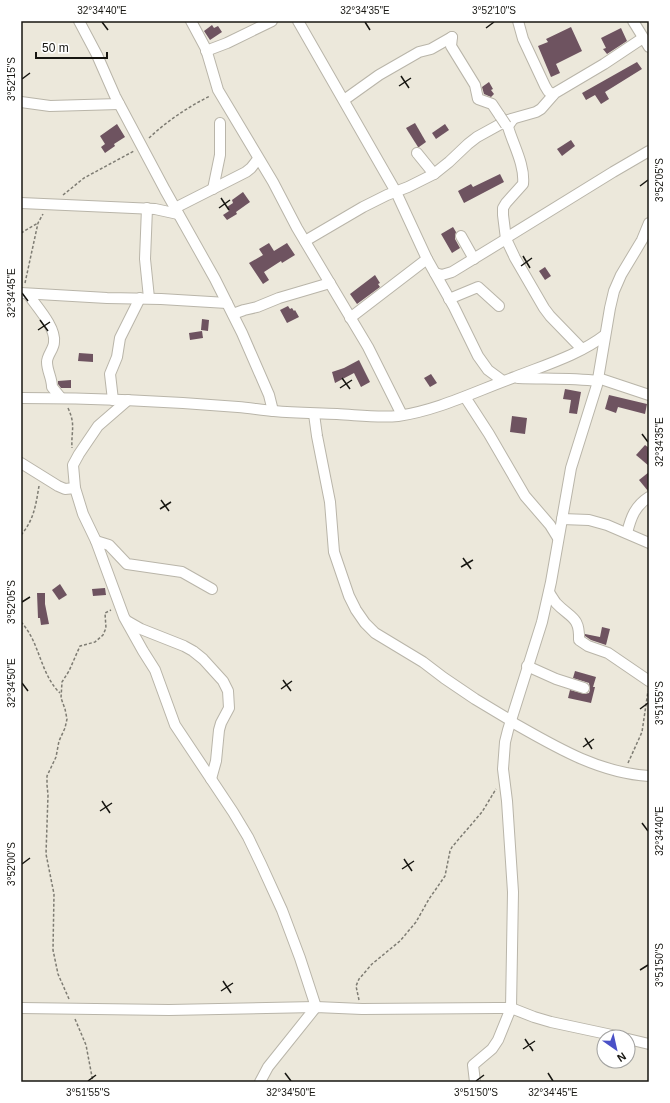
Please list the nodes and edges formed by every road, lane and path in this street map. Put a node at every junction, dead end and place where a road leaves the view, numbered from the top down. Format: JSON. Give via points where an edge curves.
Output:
{"nodes":[{"id":1,"x":79,"y":21,"type":"edge"},
{"id":2,"x":191,"y":21,"type":"edge"},
{"id":3,"x":298,"y":21,"type":"edge"},
{"id":4,"x":518,"y":21,"type":"edge"},
{"id":5,"x":633,"y":21,"type":"edge"},
{"id":6,"x":269,"y":22,"type":"edge"},
{"id":7,"x":646,"y":42,"type":"edge"},
{"id":8,"x":206,"y":51,"type":"junction"},
{"id":9,"x":218,"y":90,"type":"junction"},
{"id":10,"x":549,"y":94,"type":"junction"},
{"id":11,"x":344,"y":100,"type":"junction"},
{"id":12,"x":21,"y":102,"type":"edge"},
{"id":13,"x":119,"y":104,"type":"junction"},
{"id":14,"x":506,"y":120,"type":"junction"},
{"id":15,"x":220,"y":123,"type":"dead end"},
{"id":16,"x":142,"y":146,"type":"junction"},
{"id":17,"x":649,"y":151,"type":"edge"},
{"id":18,"x":417,"y":153,"type":"dead end"},
{"id":19,"x":258,"y":159,"type":"junction"},
{"id":20,"x":434,"y":174,"type":"junction"},
{"id":21,"x":213,"y":189,"type":"junction"},
{"id":22,"x":396,"y":192,"type":"junction"},
{"id":23,"x":21,"y":203,"type":"edge"},
{"id":24,"x":52,"y":205,"type":"junction"},
{"id":25,"x":147,"y":208,"type":"junction"},
{"id":26,"x":177,"y":211,"type":"junction"},
{"id":27,"x":38,"y":223,"type":"junction"},
{"id":28,"x":649,"y":223,"type":"edge"},
{"id":29,"x":21,"y":233,"type":"edge"},
{"id":30,"x":462,"y":236,"type":"dead end"},
{"id":31,"x":647,"y":236,"type":"edge"},
{"id":32,"x":506,"y":239,"type":"junction"},
{"id":33,"x":305,"y":242,"type":"junction"},
{"id":34,"x":427,"y":259,"type":"junction"},
{"id":35,"x":474,"y":259,"type":"junction"},
{"id":36,"x":435,"y":273,"type":"junction"},
{"id":37,"x":330,"y":283,"type":"junction"},
{"id":38,"x":23,"y":293,"type":"edge"},
{"id":39,"x":144,"y":298,"type":"junction"},
{"id":40,"x":449,"y":299,"type":"junction"},
{"id":41,"x":227,"y":303,"type":"junction"},
{"id":42,"x":499,"y":306,"type":"dead end"},
{"id":43,"x":233,"y":314,"type":"junction"},
{"id":44,"x":350,"y":318,"type":"junction"},
{"id":45,"x":605,"y":335,"type":"junction"},
{"id":46,"x":582,"y":349,"type":"junction"},
{"id":47,"x":484,"y":365,"type":"junction"},
{"id":48,"x":513,"y":377,"type":"junction"},
{"id":49,"x":598,"y":379,"type":"junction"},
{"id":50,"x":503,"y":381,"type":"junction"},
{"id":51,"x":482,"y":389,"type":"junction"},
{"id":52,"x":649,"y":395,"type":"edge"},
{"id":53,"x":465,"y":397,"type":"junction"},
{"id":54,"x":21,"y":398,"type":"edge"},
{"id":55,"x":62,"y":398,"type":"junction"},
{"id":56,"x":113,"y":400,"type":"junction"},
{"id":57,"x":128,"y":400,"type":"junction"},
{"id":58,"x":273,"y":411,"type":"junction"},
{"id":59,"x":314,"y":414,"type":"junction"},
{"id":60,"x":402,"y":415,"type":"junction"},
{"id":61,"x":72,"y":449,"type":"dead end"},
{"id":62,"x":21,"y":463,"type":"edge"},
{"id":63,"x":41,"y":476,"type":"junction"},
{"id":64,"x":75,"y":488,"type":"junction"},
{"id":65,"x":649,"y":497,"type":"edge"},
{"id":66,"x":562,"y":519,"type":"junction"},
{"id":67,"x":627,"y":533,"type":"junction"},
{"id":68,"x":21,"y":535,"type":"edge"},
{"id":69,"x":558,"y":538,"type":"junction"},
{"id":70,"x":96,"y":541,"type":"junction"},
{"id":71,"x":649,"y":543,"type":"edge"},
{"id":72,"x":212,"y":589,"type":"dead end"},
{"id":73,"x":549,"y":592,"type":"junction"},
{"id":74,"x":120,"y":605,"type":"junction"},
{"id":75,"x":126,"y":621,"type":"junction"},
{"id":76,"x":21,"y":622,"type":"edge"},
{"id":77,"x":527,"y":666,"type":"junction"},
{"id":78,"x":649,"y":681,"type":"edge"},
{"id":79,"x":649,"y":685,"type":"edge"},
{"id":80,"x":584,"y":688,"type":"dead end"},
{"id":81,"x":60,"y":693,"type":"junction"},
{"id":82,"x":510,"y":721,"type":"junction"},
{"id":83,"x":627,"y":764,"type":"dead end"},
{"id":84,"x":504,"y":772,"type":"junction"},
{"id":85,"x":649,"y":776,"type":"edge"},
{"id":86,"x":211,"y":779,"type":"junction"},
{"id":87,"x":316,"y":1007,"type":"junction"},
{"id":88,"x":21,"y":1008,"type":"edge"},
{"id":89,"x":511,"y":1008,"type":"junction"},
{"id":90,"x":363,"y":1009,"type":"junction"},
{"id":91,"x":70,"y":1010,"type":"junction"},
{"id":92,"x":596,"y":1032,"type":"edge"},
{"id":93,"x":636,"y":1041,"type":"edge"},
{"id":94,"x":649,"y":1044,"type":"edge"},
{"id":95,"x":94,"y":1082,"type":"edge"},
{"id":96,"x":260,"y":1082,"type":"edge"},
{"id":97,"x":476,"y":1082,"type":"edge"}],
"edges":[{"from":1,"to":13,"type":"street"},
{"from":2,"to":8,"type":"street"},
{"from":3,"to":11,"type":"street"},
{"from":4,"to":10,"type":"street","via":[[523,39]]},
{"from":5,"to":7,"type":"street"},
{"from":6,"to":8,"type":"street"},
{"from":7,"to":10,"type":"street"},
{"from":8,"to":9,"type":"street"},
{"from":9,"to":16,"type":"path","via":[[165,124]]},
{"from":9,"to":19,"type":"street"},
{"from":10,"to":14,"type":"street","via":[[541,109]]},
{"from":11,"to":14,"type":"street","via":[[379,75],[452,37],[451,46],[474,85],[478,98],[492,104]]},
{"from":11,"to":22,"type":"street"},
{"from":12,"to":13,"type":"street","via":[[50,106]]},
{"from":13,"to":16,"type":"street"},
{"from":14,"to":20,"type":"street","via":[[468,144]]},
{"from":14,"to":32,"type":"street","via":[[523,180],[523,184],[503,208]]},
{"from":15,"to":21,"type":"street","via":[[220,155]]},
{"from":16,"to":24,"type":"path","via":[[84,178]]},
{"from":16,"to":26,"type":"street"},
{"from":17,"to":32,"type":"street"},
{"from":18,"to":20,"type":"street"},
{"from":19,"to":21,"type":"street","via":[[246,172]]},
{"from":19,"to":33,"type":"street"},
{"from":20,"to":22,"type":"street"},
{"from":21,"to":26,"type":"street"},
{"from":22,"to":33,"type":"street","via":[[363,207]]},
{"from":22,"to":34,"type":"street"},
{"from":23,"to":24,"type":"street"},
{"from":24,"to":25,"type":"street"},
{"from":24,"to":27,"type":"path"},
{"from":25,"to":26,"type":"street"},
{"from":25,"to":39,"type":"street"},
{"from":26,"to":41,"type":"street"},
{"from":27,"to":29,"type":"path"},
{"from":27,"to":38,"type":"path"},
{"from":28,"to":31,"type":"street"},
{"from":30,"to":35,"type":"street"},
{"from":31,"to":45,"type":"street","via":[[621,275],[614,291]]},
{"from":32,"to":35,"type":"street"},
{"from":32,"to":46,"type":"street","via":[[544,308]]},
{"from":33,"to":37,"type":"street"},
{"from":34,"to":36,"type":"street"},
{"from":34,"to":44,"type":"street"},
{"from":35,"to":36,"type":"street","via":[[452,272],[442,275]]},
{"from":36,"to":40,"type":"street"},
{"from":37,"to":43,"type":"street"},
{"from":37,"to":44,"type":"street"},
{"from":38,"to":39,"type":"street"},
{"from":38,"to":55,"type":"street","via":[[53,330],[54,344],[47,362],[52,387]]},
{"from":39,"to":41,"type":"street"},
{"from":39,"to":56,"type":"street","via":[[120,338],[117,357],[110,374]]},
{"from":40,"to":42,"type":"street","via":[[478,287]]},
{"from":40,"to":47,"type":"street"},
{"from":41,"to":43,"type":"street"},
{"from":43,"to":58,"type":"street","via":[[269,395]]},
{"from":44,"to":60,"type":"street","via":[[368,347]]},
{"from":45,"to":46,"type":"street"},
{"from":45,"to":49,"type":"street"},
{"from":46,"to":48,"type":"street"},
{"from":47,"to":50,"type":"street"},
{"from":47,"to":51,"type":"street","via":[[485,378]]},
{"from":48,"to":49,"type":"street"},
{"from":48,"to":50,"type":"street"},
{"from":49,"to":52,"type":"street"},
{"from":49,"to":66,"type":"street","via":[[571,468]]},
{"from":50,"to":51,"type":"street"},
{"from":51,"to":53,"type":"street"},
{"from":53,"to":60,"type":"street"},
{"from":53,"to":69,"type":"street","via":[[525,496]]},
{"from":54,"to":55,"type":"street"},
{"from":55,"to":56,"type":"street"},
{"from":55,"to":61,"type":"path","via":[[72,418]]},
{"from":56,"to":57,"type":"street"},
{"from":57,"to":58,"type":"street"},
{"from":57,"to":64,"type":"street","via":[[98,426],[79,454],[73,465]]},
{"from":58,"to":59,"type":"street"},
{"from":59,"to":60,"type":"street","via":[[372,417]]},
{"from":59,"to":82,"type":"street","via":[[330,502],[334,552],[356,610],[375,633]]},
{"from":62,"to":63,"type":"street"},
{"from":63,"to":64,"type":"street","via":[[65,489]]},
{"from":63,"to":68,"type":"path","via":[[33,517]]},
{"from":64,"to":70,"type":"street"},
{"from":65,"to":67,"type":"street","via":[[637,507],[630,518]]},
{"from":66,"to":67,"type":"street","via":[[589,520]]},
{"from":66,"to":69,"type":"street"},
{"from":67,"to":71,"type":"street"},
{"from":69,"to":73,"type":"street"},
{"from":70,"to":72,"type":"street","via":[[109,545],[127,564],[182,572]]},
{"from":70,"to":74,"type":"street"},
{"from":73,"to":77,"type":"street"},
{"from":73,"to":78,"type":"street","via":[[557,604],[577,621],[580,640],[588,646],[608,653]]},
{"from":74,"to":75,"type":"street"},
{"from":74,"to":81,"type":"path","via":[[105,614],[103,635],[95,642],[80,646],[62,682]]},
{"from":75,"to":86,"type":"street","via":[[155,670],[175,725]]},
{"from":75,"to":86,"type":"street","via":[[193,651],[204,659],[223,681],[228,691],[230,708],[219,730],[216,761]]},
{"from":76,"to":81,"type":"path","via":[[37,648],[54,687]]},
{"from":77,"to":80,"type":"street"},
{"from":77,"to":82,"type":"street"},
{"from":79,"to":83,"type":"path","via":[[642,732]]},
{"from":81,"to":91,"type":"path","via":[[67,719],[56,757],[47,776],[46,854],[54,894],[54,950],[58,974],[69,999]]},
{"from":82,"to":84,"type":"street","via":[[505,742]]},
{"from":82,"to":85,"type":"street","via":[[596,766],[620,773]]},
{"from":84,"to":89,"type":"street","via":[[513,892]]},
{"from":84,"to":90,"type":"path","via":[[482,812],[452,847],[445,876],[416,922],[400,941],[358,979],[356,993]]},
{"from":86,"to":87,"type":"street","via":[[248,837],[261,864],[282,910]]},
{"from":87,"to":90,"type":"street"},
{"from":87,"to":91,"type":"street"},
{"from":87,"to":96,"type":"street","via":[[268,1067]]},
{"from":88,"to":91,"type":"street"},
{"from":89,"to":90,"type":"street"},
{"from":89,"to":92,"type":"street","via":[[551,1022]]},
{"from":89,"to":97,"type":"street","via":[[492,1049],[473,1065]]},
{"from":91,"to":95,"type":"path","via":[[86,1045]]},
{"from":93,"to":94,"type":"street"}]}
